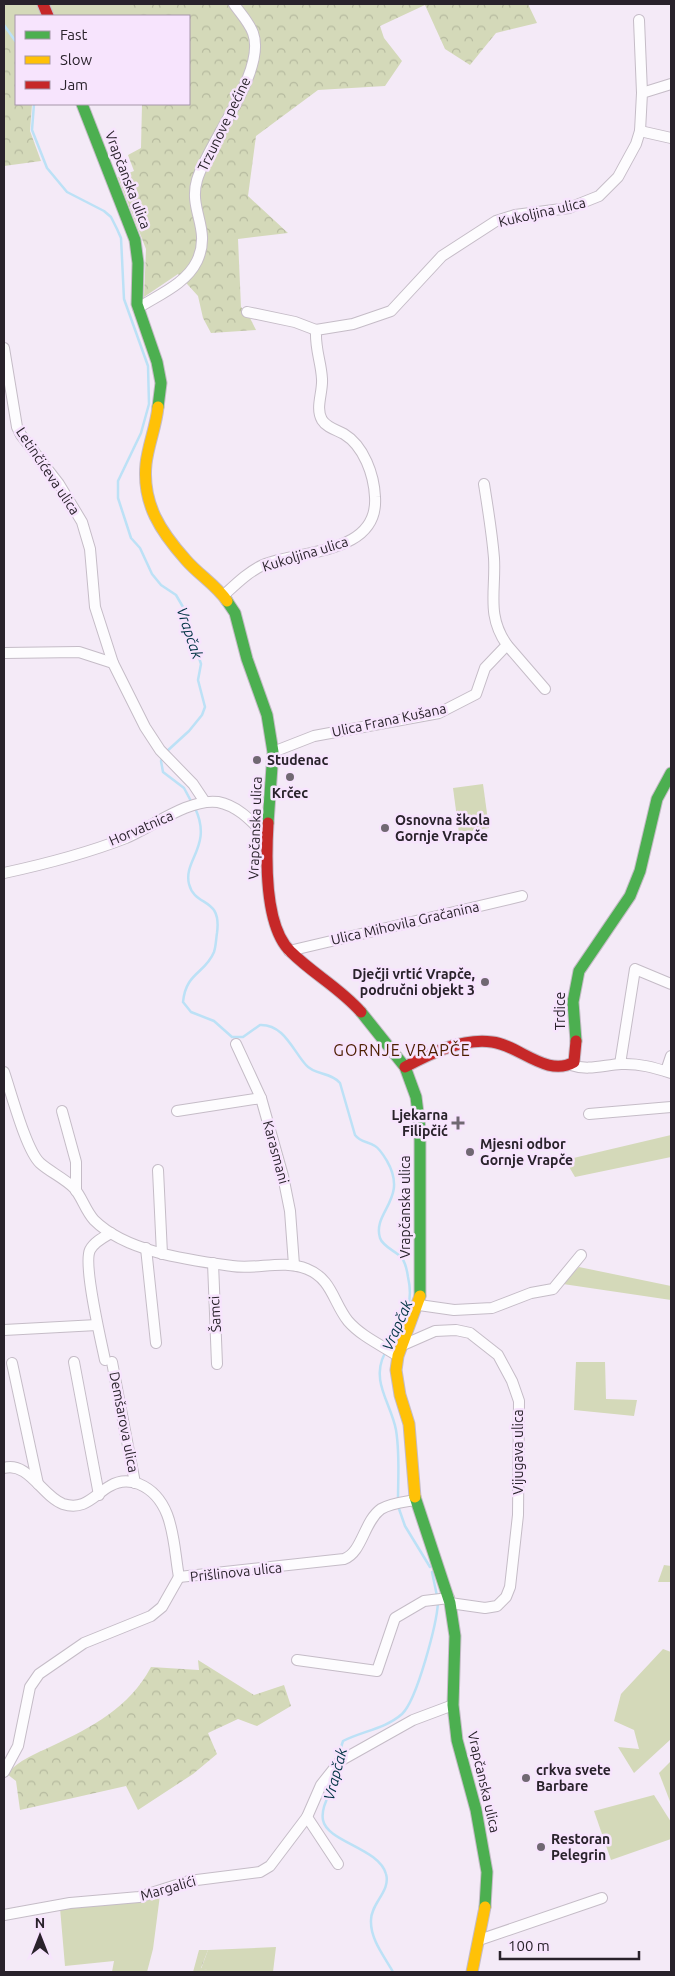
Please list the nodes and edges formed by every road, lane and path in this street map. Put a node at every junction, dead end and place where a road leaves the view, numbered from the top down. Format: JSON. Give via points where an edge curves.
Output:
{"nodes":[{"id":1,"x":234,"y":4,"type":"edge"},
{"id":2,"x":639,"y":20,"type":"dead end"},
{"id":3,"x":671,"y":84,"type":"edge"},
{"id":4,"x":642,"y":94,"type":"junction"},
{"id":5,"x":82,"y":105,"type":"edge"},
{"id":6,"x":640,"y":131,"type":"junction"},
{"id":7,"x":671,"y":138,"type":"edge"},
{"id":8,"x":138,"y":308,"type":"junction"},
{"id":9,"x":247,"y":312,"type":"dead end"},
{"id":10,"x":316,"y":330,"type":"junction"},
{"id":11,"x":4,"y":348,"type":"edge"},
{"id":12,"x":484,"y":484,"type":"dead end"},
{"id":13,"x":224,"y":595,"type":"junction"},
{"id":14,"x":507,"y":645,"type":"junction"},
{"id":15,"x":4,"y":653,"type":"edge"},
{"id":16,"x":113,"y":663,"type":"junction"},
{"id":17,"x":545,"y":689,"type":"dead end"},
{"id":18,"x":274,"y":752,"type":"junction"},
{"id":19,"x":671,"y":773,"type":"edge"},
{"id":20,"x":197,"y":804,"type":"junction"},
{"id":21,"x":267,"y":837,"type":"junction"},
{"id":22,"x":4,"y":873,"type":"edge"},
{"id":23,"x":522,"y":896,"type":"dead end"},
{"id":24,"x":289,"y":951,"type":"junction"},
{"id":25,"x":671,"y":984,"type":"edge"},
{"id":26,"x":236,"y":1044,"type":"dead end"},
{"id":27,"x":671,"y":1056,"type":"edge"},
{"id":28,"x":620,"y":1064,"type":"junction"},
{"id":29,"x":571,"y":1065,"type":"junction"},
{"id":30,"x":405,"y":1067,"type":"junction"},
{"id":31,"x":4,"y":1072,"type":"edge"},
{"id":32,"x":669,"y":1072,"type":"edge"},
{"id":33,"x":261,"y":1098,"type":"junction"},
{"id":34,"x":671,"y":1107,"type":"edge"},
{"id":35,"x":62,"y":1111,"type":"dead end"},
{"id":36,"x":177,"y":1112,"type":"dead end"},
{"id":37,"x":590,"y":1114,"type":"dead end"},
{"id":38,"x":158,"y":1170,"type":"dead end"},
{"id":39,"x":76,"y":1192,"type":"junction"},
{"id":40,"x":111,"y":1233,"type":"junction"},
{"id":41,"x":146,"y":1248,"type":"junction"},
{"id":42,"x":162,"y":1254,"type":"junction"},
{"id":43,"x":581,"y":1255,"type":"dead end"},
{"id":44,"x":212,"y":1263,"type":"junction"},
{"id":45,"x":294,"y":1265,"type":"junction"},
{"id":46,"x":419,"y":1305,"type":"junction"},
{"id":47,"x":97,"y":1325,"type":"junction"},
{"id":48,"x":4,"y":1330,"type":"edge"},
{"id":49,"x":156,"y":1343,"type":"dead end"},
{"id":50,"x":395,"y":1350,"type":"junction"},
{"id":51,"x":74,"y":1362,"type":"dead end"},
{"id":52,"x":12,"y":1363,"type":"dead end"},
{"id":53,"x":217,"y":1364,"type":"dead end"},
{"id":54,"x":4,"y":1468,"type":"edge"},
{"id":55,"x":135,"y":1483,"type":"junction"},
{"id":56,"x":38,"y":1484,"type":"junction"},
{"id":57,"x":99,"y":1495,"type":"junction"},
{"id":58,"x":405,"y":1502,"type":"junction"},
{"id":59,"x":179,"y":1577,"type":"junction"},
{"id":60,"x":442,"y":1599,"type":"junction"},
{"id":61,"x":297,"y":1660,"type":"dead end"},
{"id":62,"x":453,"y":1705,"type":"junction"},
{"id":63,"x":4,"y":1772,"type":"edge"},
{"id":64,"x":307,"y":1817,"type":"junction"},
{"id":65,"x":338,"y":1864,"type":"dead end"},
{"id":66,"x":602,"y":1898,"type":"dead end"},
{"id":67,"x":4,"y":1915,"type":"edge"},
{"id":68,"x":479,"y":1940,"type":"junction"},
{"id":69,"x":472,"y":1972,"type":"edge"}],
"edges":[{"from":1,"to":8,"type":"street","name":"Trzunove pećine","via":[[253,32],[254,48],[246,82],[197,180],[195,199],[203,232],[201,250],[190,272],[180,282]]},
{"from":2,"to":4,"type":"street","name":"Kukoljina ulica"},
{"from":3,"to":4,"type":"street"},
{"from":4,"to":6,"type":"street","name":"Kukoljina ulica"},
{"from":5,"to":8,"type":"street","name":"Vrapčanska ulica","via":[[135,240]]},
{"from":6,"to":7,"type":"street"},
{"from":6,"to":10,"type":"street","name":"Kukoljina ulica","via":[[618,176],[599,196],[569,208],[515,215],[496,221],[442,256],[391,311],[353,324]]},
{"from":8,"to":13,"type":"street","name":"Vrapčanska ulica","via":[[161,383],[146,464],[151,507],[165,536],[178,552]]},
{"from":9,"to":10,"type":"street"},
{"from":10,"to":13,"type":"street","name":"Kukoljina ulica","via":[[316,351],[322,378],[321,419],[349,438],[366,462],[375,489],[373,517],[362,531],[344,544],[264,565]]},
{"from":11,"to":16,"type":"street","name":"Letinčićeva ulica","via":[[17,427],[68,497],[88,538],[94,607]]},
{"from":12,"to":14,"type":"street","via":[[494,566],[493,614]]},
{"from":13,"to":18,"type":"street","name":"Vrapčanska ulica","via":[[239,624],[247,659],[267,715]]},
{"from":14,"to":17,"type":"street"},
{"from":14,"to":18,"type":"street","name":"Ulica Frana Kušana","via":[[485,668],[476,694],[450,709],[314,736]]},
{"from":15,"to":16,"type":"street","via":[[79,652]]},
{"from":16,"to":20,"type":"street","name":"Letinčićeva ulica","via":[[160,750],[193,784]]},
{"from":18,"to":21,"type":"street","name":"Vrapčanska ulica"},
{"from":19,"to":29,"type":"street","name":"Trdice","via":[[653,810],[631,896],[581,965],[572,1008],[577,1054]]},
{"from":20,"to":21,"type":"street","via":[[231,806]]},
{"from":20,"to":22,"type":"street","name":"Horvatnica","via":[[126,838]]},
{"from":21,"to":24,"type":"street","name":"Vrapčanska ulica","via":[[270,910]]},
{"from":23,"to":24,"type":"street","name":"Ulica Mihovila Gračanina"},
{"from":24,"to":30,"type":"street","name":"Vrapčanska ulica","via":[[350,998]]},
{"from":25,"to":28,"type":"street","via":[[635,969]]},
{"from":26,"to":33,"type":"street","name":"Karasmani"},
{"from":27,"to":32,"type":"street"},
{"from":28,"to":29,"type":"street","via":[[584,1069]]},
{"from":28,"to":32,"type":"street","via":[[648,1066]]},
{"from":29,"to":30,"type":"street","via":[[552,1067],[503,1044],[487,1041],[431,1053]]},
{"from":30,"to":46,"type":"street","name":"Vrapčanska ulica","via":[[419,1115]]},
{"from":31,"to":39,"type":"street","via":[[35,1156]]},
{"from":33,"to":36,"type":"street"},
{"from":33,"to":45,"type":"street","name":"Karasmani","via":[[288,1199]]},
{"from":34,"to":37,"type":"street"},
{"from":35,"to":39,"type":"street","via":[[76,1162]]},
{"from":38,"to":42,"type":"street"},
{"from":39,"to":40,"type":"street","via":[[87,1211]]},
{"from":40,"to":41,"type":"street"},
{"from":40,"to":47,"type":"street","name":"Demšarova ulica","via":[[94,1245],[89,1254]]},
{"from":41,"to":42,"type":"street"},
{"from":41,"to":49,"type":"street"},
{"from":42,"to":44,"type":"street"},
{"from":43,"to":46,"type":"street","via":[[553,1289],[492,1308],[454,1310]]},
{"from":44,"to":45,"type":"street","via":[[241,1267]]},
{"from":44,"to":53,"type":"street","name":"Šamci"},
{"from":45,"to":50,"type":"street","via":[[325,1280],[349,1322],[367,1337]]},
{"from":46,"to":50,"type":"street","name":"Vrapčanska ulica"},
{"from":47,"to":48,"type":"street"},
{"from":47,"to":55,"type":"street","name":"Demšarova ulica"},
{"from":50,"to":58,"type":"street","name":"Vrapčanska ulica","via":[[400,1395],[409,1424]]},
{"from":50,"to":60,"type":"street","name":"Vijugava ulica","via":[[435,1331],[470,1333],[498,1355],[519,1401],[518,1515],[510,1587],[506,1597],[496,1606],[485,1608]]},
{"from":51,"to":57,"type":"street"},
{"from":52,"to":56,"type":"street"},
{"from":54,"to":56,"type":"street","via":[[16,1467]]},
{"from":55,"to":57,"type":"street","via":[[121,1481]]},
{"from":55,"to":59,"type":"street","name":"Prišlinova ulica","via":[[152,1491],[165,1508]]},
{"from":56,"to":57,"type":"street","via":[[58,1501],[67,1504],[86,1503]]},
{"from":58,"to":59,"type":"street","name":"Prišlinova ulica","via":[[387,1506],[374,1516],[348,1558]]},
{"from":58,"to":60,"type":"street","name":"Vrapčanska ulica"},
{"from":59,"to":63,"type":"street","via":[[162,1607],[151,1616],[84,1643],[39,1674],[30,1687],[18,1746]]},
{"from":60,"to":61,"type":"street","via":[[395,1618],[377,1671]]},
{"from":60,"to":62,"type":"street","name":"Vrapčanska ulica","via":[[455,1636]]},
{"from":62,"to":64,"type":"street","name":"Margalići","via":[[413,1720],[340,1762],[321,1785]]},
{"from":62,"to":68,"type":"street","name":"Vrapčanska ulica","via":[[457,1740],[476,1810],[487,1872],[486,1903]]},
{"from":64,"to":65,"type":"street"},
{"from":64,"to":67,"type":"street","name":"Margalići","via":[[270,1866],[260,1872],[189,1881],[139,1898],[70,1903]]},
{"from":66,"to":68,"type":"street"},
{"from":68,"to":69,"type":"street","name":"Vrapčanska ulica"}]}
